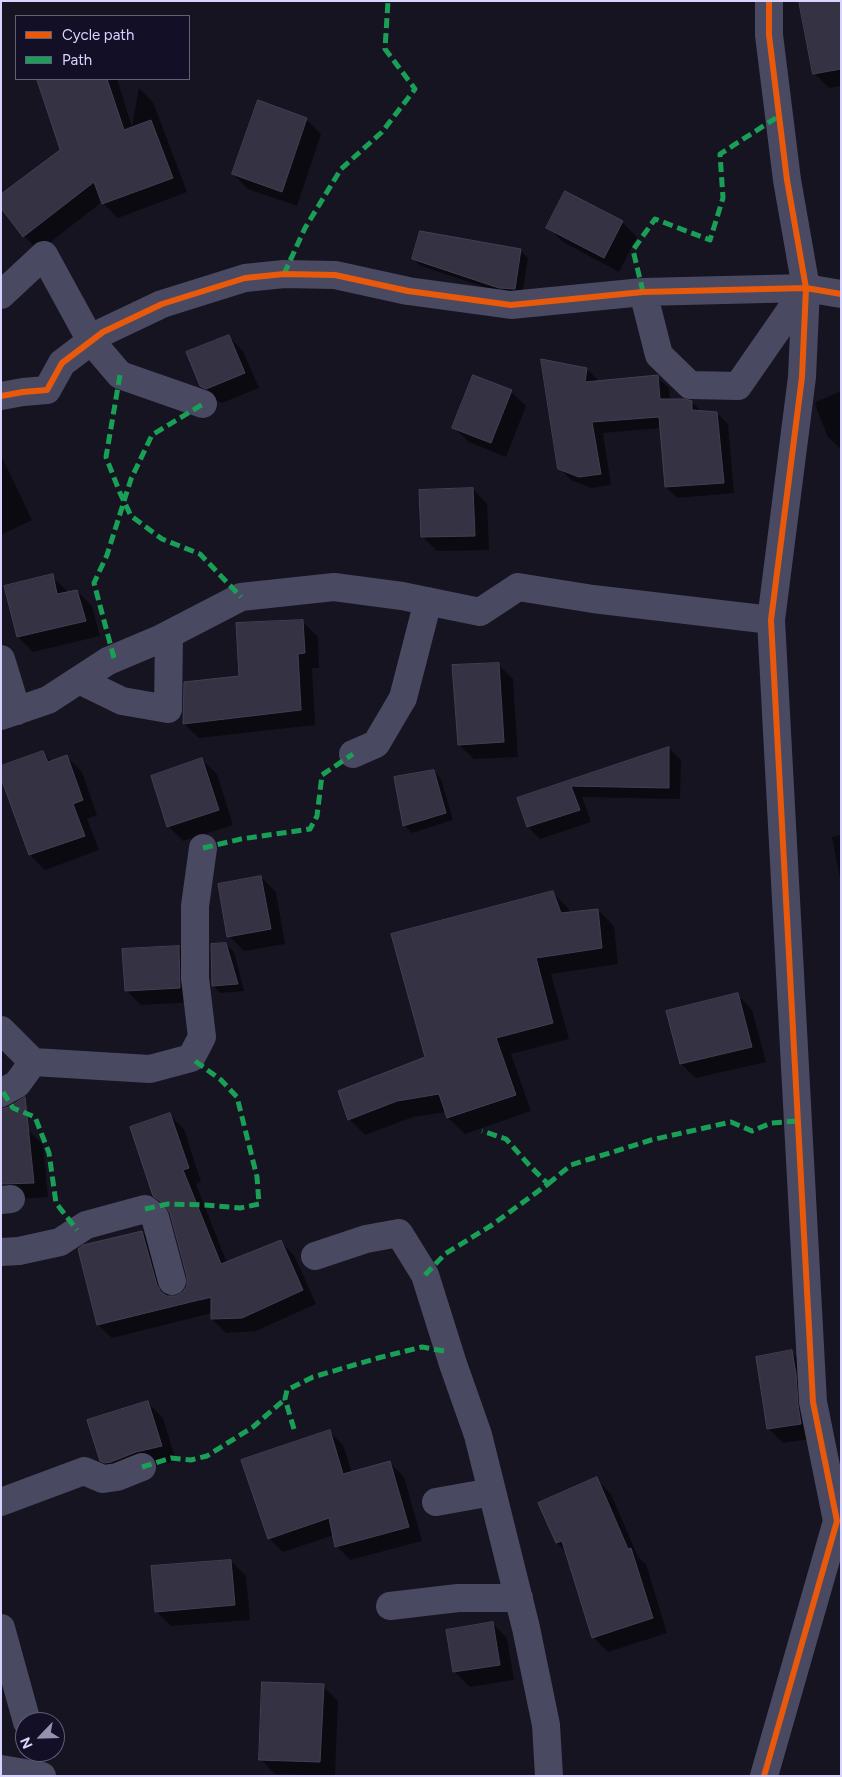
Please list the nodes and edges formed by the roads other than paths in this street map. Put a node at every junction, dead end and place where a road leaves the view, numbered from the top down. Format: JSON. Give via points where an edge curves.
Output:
{"nodes":[{"id":1,"x":769,"y":1,"type":"edge"},
{"id":2,"x":6,"y":281,"type":"edge"},
{"id":3,"x":806,"y":288,"type":"junction"},
{"id":4,"x":643,"y":292,"type":"junction"},
{"id":5,"x":841,"y":294,"type":"edge"},
{"id":6,"x":91,"y":341,"type":"junction"},
{"id":7,"x":1,"y":396,"type":"edge"},
{"id":8,"x":203,"y":404,"type":"dead end"},
{"id":9,"x":428,"y":601,"type":"junction"},
{"id":10,"x":771,"y":620,"type":"junction"},
{"id":11,"x":169,"y":635,"type":"junction"},
{"id":12,"x":1,"y":660,"type":"edge"},
{"id":13,"x":79,"y":680,"type":"junction"},
{"id":14,"x":9,"y":714,"type":"edge"},
{"id":15,"x":353,"y":754,"type":"dead end"},
{"id":16,"x":203,"y":848,"type":"dead end"},
{"id":17,"x":1,"y":1030,"type":"edge"},
{"id":18,"x":34,"y":1062,"type":"junction"},
{"id":19,"x":1,"y":1092,"type":"edge"},
{"id":20,"x":1,"y":1252,"type":"edge"},
{"id":21,"x":314,"y":1256,"type":"dead end"},
{"id":22,"x":172,"y":1281,"type":"dead end"},
{"id":23,"x":142,"y":1467,"type":"dead end"},
{"id":24,"x":492,"y":1492,"type":"junction"},
{"id":25,"x":1,"y":1502,"type":"edge"},
{"id":26,"x":436,"y":1502,"type":"dead end"},
{"id":27,"x":519,"y":1598,"type":"junction"},
{"id":28,"x":390,"y":1606,"type":"dead end"},
{"id":29,"x":1,"y":1628,"type":"edge"},
{"id":30,"x":24,"y":1712,"type":"edge"},
{"id":31,"x":38,"y":1762,"type":"edge"},
{"id":32,"x":1,"y":1769,"type":"edge"},
{"id":33,"x":41,"y":1776,"type":"edge"},
{"id":34,"x":549,"y":1776,"type":"edge"},
{"id":35,"x":764,"y":1776,"type":"edge"}],
"edges":[{"from":1,"to":3,"type":"street","via":[[769,35],[787,180]]},
{"from":2,"to":6,"type":"street","via":[[44,255]]},
{"from":3,"to":4,"type":"street"},
{"from":3,"to":4,"type":"street","via":[[738,386],[690,385],[659,354]]},
{"from":3,"to":5,"type":"street"},
{"from":3,"to":10,"type":"street","via":[[802,377]]},
{"from":4,"to":6,"type":"street","via":[[511,305],[408,292],[335,275],[284,274],[245,278],[162,304]]},
{"from":6,"to":7,"type":"street","via":[[62,363],[47,390]]},
{"from":6,"to":8,"type":"street","via":[[120,375]]},
{"from":9,"to":10,"type":"street","via":[[480,612],[518,587]]},
{"from":9,"to":11,"type":"street","via":[[334,587],[241,597]]},
{"from":9,"to":15,"type":"street","via":[[403,698],[376,744]]},
{"from":10,"to":35,"type":"street","via":[[813,1402],[837,1521]]},
{"from":11,"to":13,"type":"street","via":[[108,661]]},
{"from":11,"to":13,"type":"street","via":[[168,709],[122,701]]},
{"from":12,"to":14,"type":"street"},
{"from":13,"to":14,"type":"street","via":[[48,700]]},
{"from":16,"to":18,"type":"street","via":[[194,906],[195,978],[202,1036],[191,1058],[150,1069]]},
{"from":17,"to":18,"type":"street"},
{"from":18,"to":19,"type":"street","via":[[17,1084]]},
{"from":20,"to":22,"type":"street","via":[[60,1242],[86,1224],[145,1210],[155,1217]]},
{"from":21,"to":24,"type":"street","via":[[366,1239],[399,1233],[425,1275],[478,1435]]},
{"from":23,"to":25,"type":"street","via":[[117,1477],[103,1478],[84,1471]]},
{"from":24,"to":26,"type":"street"},
{"from":24,"to":27,"type":"street"},
{"from":27,"to":28,"type":"street","via":[[458,1598]]},
{"from":27,"to":34,"type":"street","via":[[546,1725]]},
{"from":29,"to":30,"type":"street"},
{"from":31,"to":33,"type":"street"},
{"from":32,"to":33,"type":"street"}]}
